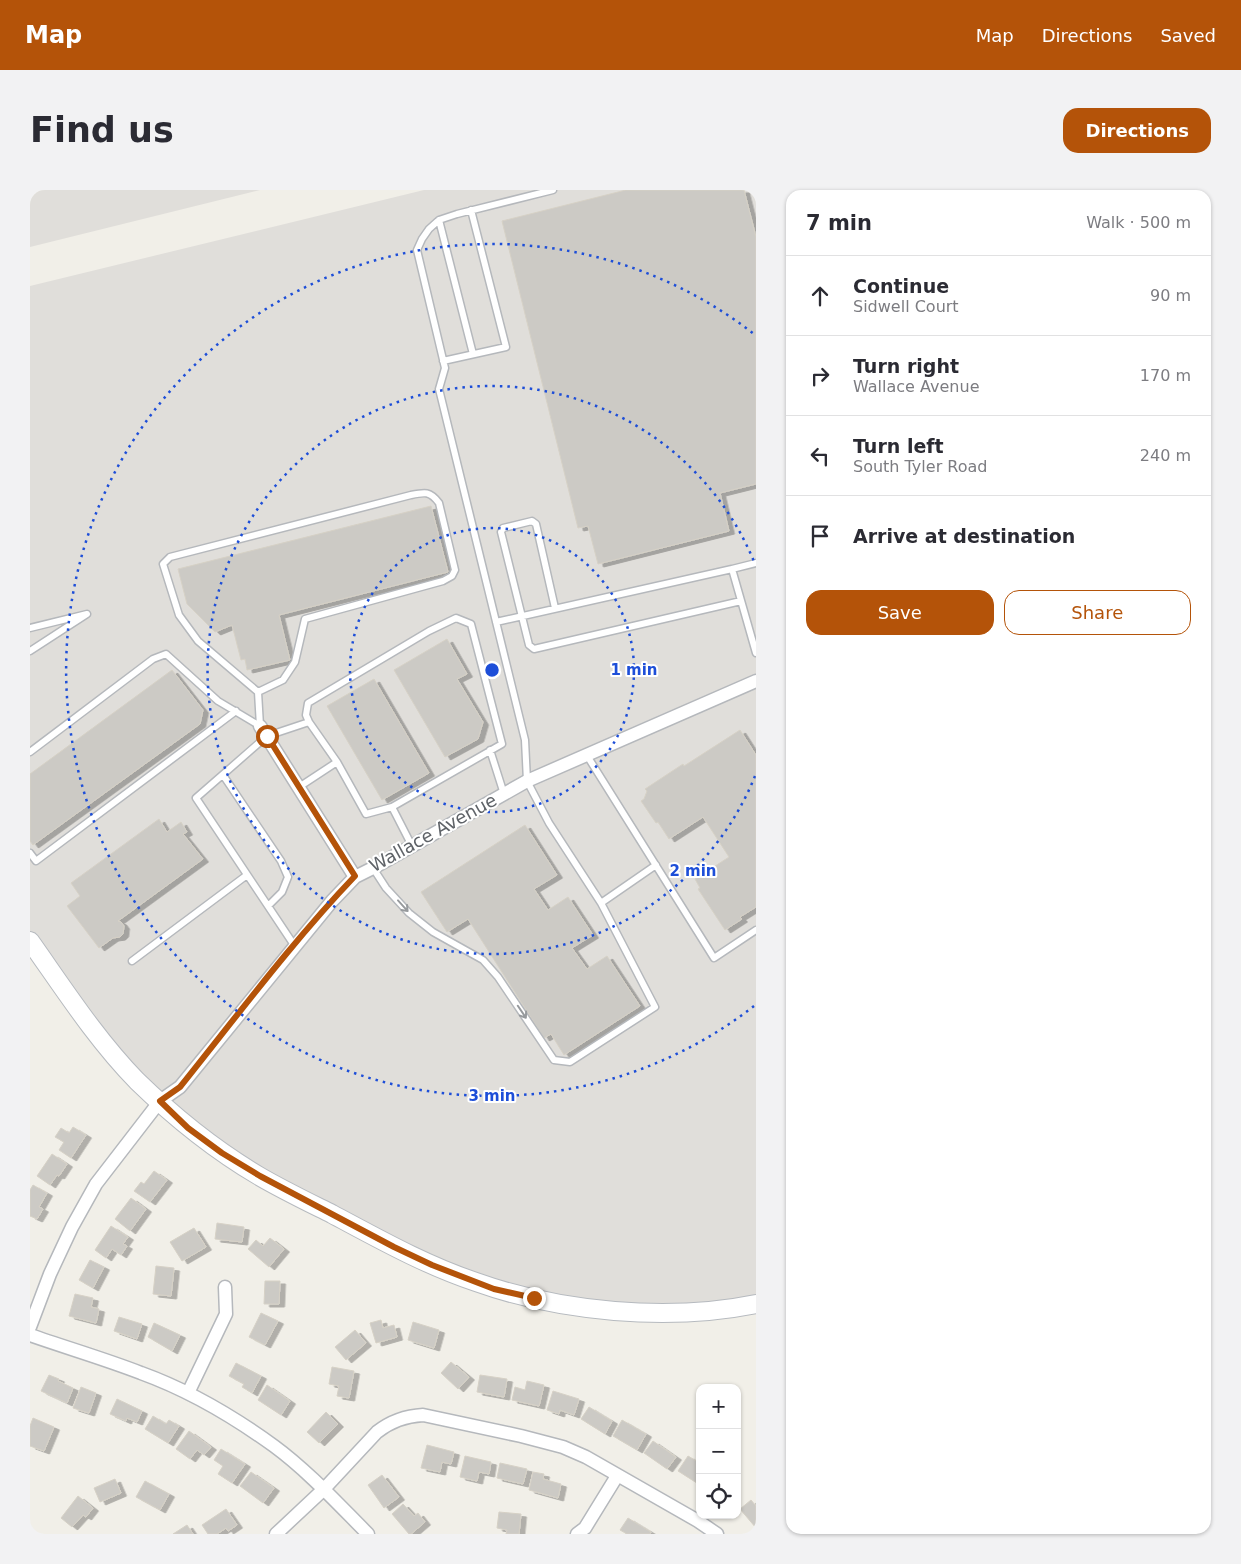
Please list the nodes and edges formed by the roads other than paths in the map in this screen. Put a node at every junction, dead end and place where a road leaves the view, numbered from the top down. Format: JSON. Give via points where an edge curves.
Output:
{"nodes":[{"id":1,"x":553,"y":190,"type":"edge"},
{"id":2,"x":471,"y":210,"type":"junction"},
{"id":3,"x":439,"y":220,"type":"junction"},
{"id":4,"x":473,"y":354,"type":"junction"},
{"id":5,"x":443,"y":361,"type":"junction"},
{"id":6,"x":756,"y":563,"type":"edge"},
{"id":7,"x":732,"y":569,"type":"junction"},
{"id":8,"x":741,"y":601,"type":"junction"},
{"id":9,"x":555,"y":608,"type":"junction"},
{"id":10,"x":522,"y":616,"type":"junction"},
{"id":11,"x":496,"y":622,"type":"junction"},
{"id":12,"x":30,"y":628,"type":"edge"},
{"id":13,"x":30,"y":651,"type":"edge"},
{"id":14,"x":756,"y":653,"type":"edge"},
{"id":15,"x":756,"y":681,"type":"edge"},
{"id":16,"x":258,"y":692,"type":"junction"},
{"id":17,"x":236,"y":711,"type":"junction"},
{"id":18,"x":309,"y":722,"type":"junction"},
{"id":19,"x":264,"y":731,"type":"junction"},
{"id":20,"x":490,"y":750,"type":"junction"},
{"id":21,"x":30,"y":752,"type":"edge"},
{"id":22,"x":586,"y":754,"type":"junction"},
{"id":23,"x":336,"y":762,"type":"junction"},
{"id":24,"x":223,"y":774,"type":"junction"},
{"id":25,"x":527,"y":781,"type":"junction"},
{"id":26,"x":298,"y":787,"type":"junction"},
{"id":27,"x":504,"y":794,"type":"junction"},
{"id":28,"x":392,"y":808,"type":"junction"},
{"id":29,"x":412,"y":846,"type":"junction"},
{"id":30,"x":30,"y":854,"type":"edge"},
{"id":31,"x":656,"y":866,"type":"junction"},
{"id":32,"x":373,"y":868,"type":"junction"},
{"id":33,"x":247,"y":875,"type":"junction"},
{"id":34,"x":355,"y":876,"type":"junction"},
{"id":35,"x":601,"y":903,"type":"junction"},
{"id":36,"x":268,"y":906,"type":"junction"},
{"id":37,"x":756,"y":930,"type":"edge"},
{"id":38,"x":30,"y":941,"type":"edge"},
{"id":39,"x":294,"y":945,"type":"junction"},
{"id":40,"x":132,"y":960,"type":"dead end"},
{"id":41,"x":160,"y":1101,"type":"junction"},
{"id":42,"x":225,"y":1287,"type":"dead end"},
{"id":43,"x":756,"y":1304,"type":"edge"},
{"id":44,"x":30,"y":1327,"type":"edge"},
{"id":45,"x":30,"y":1335,"type":"edge"},
{"id":46,"x":188,"y":1394,"type":"junction"},
{"id":47,"x":617,"y":1476,"type":"junction"},
{"id":48,"x":324,"y":1489,"type":"junction"},
{"id":49,"x":276,"y":1534,"type":"edge"},
{"id":50,"x":368,"y":1534,"type":"edge"},
{"id":51,"x":577,"y":1534,"type":"edge"},
{"id":52,"x":717,"y":1534,"type":"edge"}],
"edges":[{"from":1,"to":2,"type":"lane"},
{"from":2,"to":3,"type":"lane"},
{"from":2,"to":4,"type":"lane","via":[[506,347]]},
{"from":3,"to":4,"type":"lane"},
{"from":3,"to":5,"type":"lane","via":[[425,234],[417,250]]},
{"from":4,"to":5,"type":"lane"},
{"from":5,"to":11,"type":"lane","via":[[445,368],[439,389]]},
{"from":6,"to":7,"type":"lane"},
{"from":7,"to":8,"type":"lane"},
{"from":7,"to":9,"type":"lane"},
{"from":8,"to":10,"type":"lane","via":[[534,649],[529,645]]},
{"from":8,"to":14,"type":"lane"},
{"from":9,"to":10,"type":"lane"},
{"from":9,"to":10,"type":"lane","via":[[536,524],[532,521],[503,528],[501,532]]},
{"from":10,"to":11,"type":"lane"},
{"from":11,"to":25,"type":"lane","via":[[526,740]]},
{"from":12,"to":13,"type":"lane","via":[[87,614]]},
{"from":15,"to":22,"type":"street","name":"Wallace Avenue"},
{"from":16,"to":16,"type":"lane","via":[[198,641],[179,615],[163,564],[170,557],[411,495],[434,496],[439,503],[455,570],[452,576],[304,619],[295,662],[283,680]]},
{"from":16,"to":19,"type":"lane"},
{"from":17,"to":19,"type":"lane"},
{"from":17,"to":21,"type":"lane","via":[[218,701],[166,654],[153,659]]},
{"from":17,"to":30,"type":"lane","via":[[36,861]]},
{"from":18,"to":19,"type":"lane"},
{"from":18,"to":20,"type":"lane","via":[[306,715],[308,703],[456,618],[471,624],[476,642],[502,744]]},
{"from":18,"to":23,"type":"lane"},
{"from":19,"to":24,"type":"lane"},
{"from":19,"to":26,"type":"street"},
{"from":20,"to":27,"type":"lane"},
{"from":20,"to":28,"type":"lane"},
{"from":22,"to":25,"type":"street","name":"Wallace Avenue"},
{"from":22,"to":31,"type":"lane"},
{"from":23,"to":26,"type":"lane"},
{"from":23,"to":28,"type":"lane","via":[[366,814]]},
{"from":24,"to":33,"type":"lane","via":[[196,798]]},
{"from":24,"to":36,"type":"lane","via":[[281,861],[288,877],[282,892]]},
{"from":25,"to":27,"type":"street","name":"Wallace Avenue"},
{"from":25,"to":35,"type":"lane","via":[[549,823]]},
{"from":26,"to":34,"type":"street"},
{"from":27,"to":29,"type":"street","name":"Wallace Avenue"},
{"from":28,"to":29,"type":"lane"},
{"from":29,"to":32,"type":"street","name":"Wallace Avenue"},
{"from":31,"to":35,"type":"lane"},
{"from":31,"to":37,"type":"lane","via":[[714,958]]},
{"from":32,"to":34,"type":"street","name":"Wallace Avenue"},
{"from":32,"to":35,"type":"lane","one_way":true,"via":[[409,913],[434,932],[483,960],[554,1060],[570,1062],[655,1007]]},
{"from":33,"to":36,"type":"lane"},
{"from":33,"to":40,"type":"lane"},
{"from":34,"to":39,"type":"street","name":"Wallace Avenue"},
{"from":36,"to":39,"type":"lane"},
{"from":38,"to":41,"type":"street","via":[[110,1051]]},
{"from":39,"to":41,"type":"street","name":"Wallace Avenue","via":[[180,1087]]},
{"from":41,"to":43,"type":"street","via":[[188,1128],[260,1176],[394,1247],[475,1282],[534,1298],[609,1311],[681,1312]]},
{"from":41,"to":44,"type":"street","name":"Wallace Avenue","via":[[96,1184],[50,1274]]},
{"from":42,"to":46,"type":"street","via":[[226,1314]]},
{"from":45,"to":46,"type":"street","via":[[142,1373]]},
{"from":46,"to":48,"type":"street","via":[[275,1447]]},
{"from":47,"to":48,"type":"street","via":[[563,1447],[443,1419],[411,1415],[377,1432]]},
{"from":47,"to":51,"type":"street","via":[[585,1528]]},
{"from":47,"to":52,"type":"street"},
{"from":48,"to":49,"type":"street"},
{"from":48,"to":50,"type":"street"}]}
